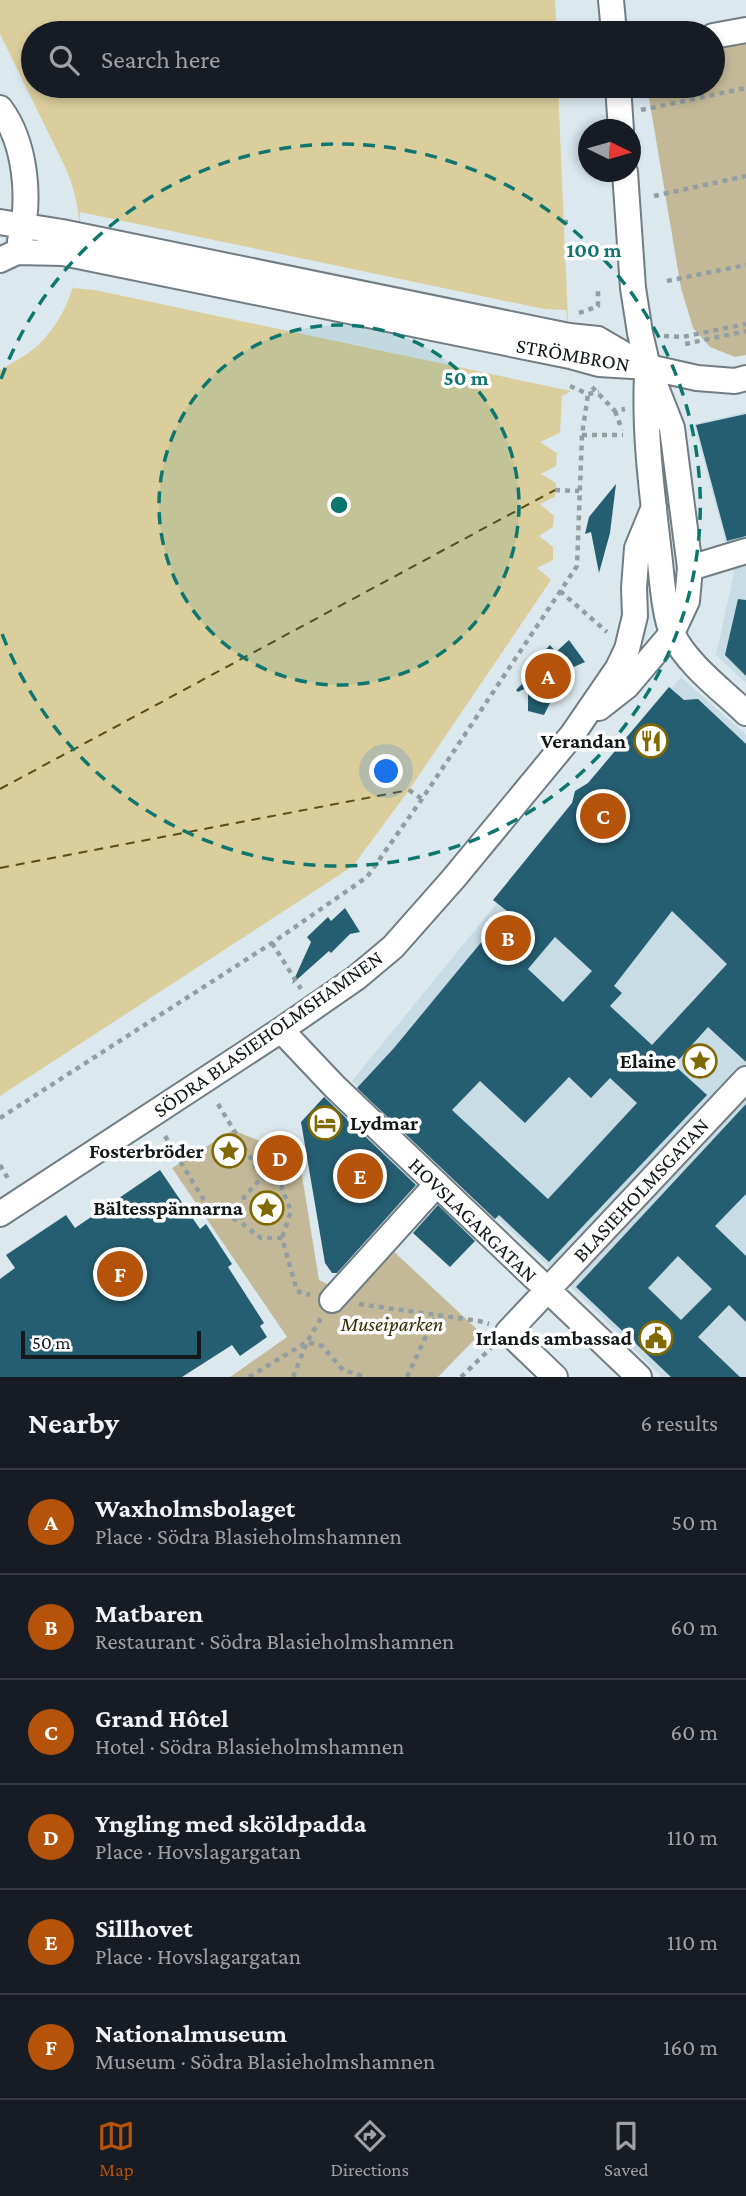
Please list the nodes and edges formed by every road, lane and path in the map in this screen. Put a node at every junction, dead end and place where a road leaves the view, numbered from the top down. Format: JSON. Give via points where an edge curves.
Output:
{"nodes":[{"id":1,"x":611,"y":0,"type":"edge"},
{"id":2,"x":613,"y":21,"type":"edge"},
{"id":3,"x":746,"y":30,"type":"edge"},
{"id":4,"x":725,"y":34,"type":"edge"},
{"id":5,"x":746,"y":88,"type":"edge"},
{"id":6,"x":725,"y":92,"type":"edge"},
{"id":7,"x":619,"y":98,"type":"edge"},
{"id":8,"x":698,"y":98,"type":"edge"},
{"id":9,"x":0,"y":108,"type":"edge"},
{"id":10,"x":641,"y":110,"type":"dead end"},
{"id":11,"x":620,"y":119,"type":"edge"},
{"id":12,"x":746,"y":176,"type":"edge"},
{"id":13,"x":626,"y":182,"type":"edge"},
{"id":14,"x":654,"y":196,"type":"dead end"},
{"id":15,"x":563,"y":222,"type":"dead end"},
{"id":16,"x":572,"y":222,"type":"dead end"},
{"id":17,"x":12,"y":223,"type":"edge"},
{"id":18,"x":79,"y":245,"type":"junction"},
{"id":19,"x":6,"y":251,"type":"edge"},
{"id":20,"x":746,"y":265,"type":"edge"},
{"id":21,"x":667,"y":281,"type":"dead end"},
{"id":22,"x":598,"y":289,"type":"dead end"},
{"id":23,"x":746,"y":324,"type":"edge"},
{"id":24,"x":746,"y":331,"type":"edge"},
{"id":25,"x":572,"y":335,"type":"junction"},
{"id":26,"x":682,"y":337,"type":"dead end"},
{"id":27,"x":685,"y":344,"type":"dead end"},
{"id":28,"x":648,"y":367,"type":"junction"},
{"id":29,"x":746,"y":378,"type":"edge"},
{"id":30,"x":570,"y":386,"type":"dead end"},
{"id":31,"x":600,"y":392,"type":"dead end"},
{"id":32,"x":588,"y":394,"type":"junction"},
{"id":33,"x":582,"y":435,"type":"junction"},
{"id":34,"x":624,"y":435,"type":"dead end"},
{"id":35,"x":555,"y":490,"type":"dead end"},
{"id":36,"x":579,"y":491,"type":"junction"},
{"id":37,"x":654,"y":507,"type":"junction"},
{"id":38,"x":746,"y":551,"type":"edge"},
{"id":39,"x":690,"y":568,"type":"junction"},
{"id":40,"x":560,"y":591,"type":"junction"},
{"id":41,"x":672,"y":634,"type":"junction"},
{"id":42,"x":611,"y":635,"type":"dead end"},
{"id":43,"x":746,"y":713,"type":"edge"},
{"id":44,"x":584,"y":719,"type":"junction"},
{"id":45,"x":409,"y":790,"type":"dead end"},
{"id":46,"x":422,"y":799,"type":"junction"},
{"id":47,"x":272,"y":943,"type":"junction"},
{"id":48,"x":305,"y":996,"type":"dead end"},
{"id":49,"x":282,"y":1030,"type":"junction"},
{"id":50,"x":745,"y":1083,"type":"edge"},
{"id":51,"x":218,"y":1104,"type":"dead end"},
{"id":52,"x":0,"y":1118,"type":"edge"},
{"id":53,"x":233,"y":1130,"type":"dead end"},
{"id":54,"x":165,"y":1136,"type":"dead end"},
{"id":55,"x":262,"y":1177,"type":"dead end"},
{"id":56,"x":437,"y":1184,"type":"junction"},
{"id":57,"x":0,"y":1214,"type":"edge"},
{"id":58,"x":240,"y":1222,"type":"dead end"},
{"id":59,"x":282,"y":1238,"type":"dead end"},
{"id":60,"x":547,"y":1291,"type":"junction"},
{"id":61,"x":332,"y":1300,"type":"joint"},
{"id":62,"x":436,"y":1315,"type":"dead end"},
{"id":63,"x":508,"y":1332,"type":"junction"},
{"id":64,"x":307,"y":1342,"type":"junction"},
{"id":65,"x":547,"y":1374,"type":"edge"},
{"id":66,"x":249,"y":1377,"type":"edge"},
{"id":67,"x":293,"y":1377,"type":"edge"},
{"id":68,"x":366,"y":1377,"type":"edge"},
{"id":69,"x":407,"y":1377,"type":"edge"},
{"id":70,"x":461,"y":1377,"type":"edge"},
{"id":71,"x":639,"y":1377,"type":"edge"}],
"edges":[{"from":1,"to":2,"type":"street"},
{"from":3,"to":4,"type":"street"},
{"from":5,"to":6,"type":"path"},
{"from":7,"to":11,"type":"street"},
{"from":8,"to":10,"type":"path"},
{"from":9,"to":17,"type":"street","via":[[9,120],[25,177],[27,198]]},
{"from":12,"to":14,"type":"path"},
{"from":13,"to":28,"type":"street","via":[[633,288]]},
{"from":15,"to":16,"type":"path"},
{"from":17,"to":18,"type":"street"},
{"from":17,"to":19,"type":"street"},
{"from":18,"to":19,"type":"street","name":"STRÖMBRON"},
{"from":18,"to":25,"type":"street","name":"STRÖMBRON"},
{"from":20,"to":21,"type":"path"},
{"from":22,"to":25,"type":"path","via":[[598,306]]},
{"from":23,"to":26,"type":"path"},
{"from":24,"to":27,"type":"path"},
{"from":25,"to":28,"type":"street","name":"STRÖMBRON","via":[[599,364]]},
{"from":28,"to":29,"type":"street","name":"STRÖMBRON","via":[[697,378]]},
{"from":28,"to":37,"type":"street","name":"SÖDRA BLASIEHOLMSHAMNEN","via":[[646,406]]},
{"from":28,"to":39,"type":"street","name":"SÖDRA BLASIEHOLMSHAMNEN","via":[[672,428]]},
{"from":30,"to":32,"type":"path"},
{"from":31,"to":32,"type":"path"},
{"from":32,"to":33,"type":"path"},
{"from":33,"to":34,"type":"path"},
{"from":33,"to":36,"type":"path"},
{"from":35,"to":36,"type":"path"},
{"from":36,"to":40,"type":"path","via":[[577,566]]},
{"from":37,"to":41,"type":"street","name":"SÖDRA BLASIEHOLMSHAMNEN"},
{"from":37,"to":44,"type":"street","name":"SÖDRA BLASIEHOLMSHAMNEN","via":[[637,548],[631,637],[618,668]]},
{"from":38,"to":39,"type":"street"},
{"from":39,"to":41,"type":"street","name":"SÖDRA BLASIEHOLMSHAMNEN","via":[[687,601]]},
{"from":40,"to":42,"type":"path"},
{"from":40,"to":46,"type":"path"},
{"from":41,"to":43,"type":"street","via":[[690,660]]},
{"from":41,"to":44,"type":"street","name":"SÖDRA BLASIEHOLMSHAMNEN","via":[[627,686]]},
{"from":44,"to":49,"type":"street","name":"SÖDRA BLASIEHOLMSHAMNEN","via":[[393,947]]},
{"from":45,"to":46,"type":"path"},
{"from":46,"to":47,"type":"path","via":[[367,877]]},
{"from":47,"to":48,"type":"path"},
{"from":47,"to":52,"type":"path"},
{"from":49,"to":56,"type":"street","name":"HOVSLAGARGATAN"},
{"from":49,"to":57,"type":"street","name":"SÖDRA BLASIEHOLMSHAMNEN"},
{"from":50,"to":60,"type":"street","name":"BLASIEHOLMSGATAN"},
{"from":51,"to":53,"type":"path"},
{"from":54,"to":58,"type":"path","via":[[208,1207]]},
{"from":55,"to":59,"type":"path","via":[[281,1186],[291,1211]]},
{"from":56,"to":60,"type":"street","name":"HOVSLAGARGATAN"},
{"from":56,"to":61,"type":"street"},
{"from":60,"to":63,"type":"street","name":"BLASIEHOLMSGATAN"},
{"from":60,"to":71,"type":"street","name":"HOVSLAGARGATAN"},
{"from":61,"to":64,"type":"path"},
{"from":62,"to":69,"type":"path"},
{"from":63,"to":65,"type":"street"},
{"from":63,"to":70,"type":"path"},
{"from":64,"to":66,"type":"path"},
{"from":64,"to":67,"type":"path"},
{"from":64,"to":68,"type":"path","via":[[322,1346],[342,1370]]}]}
